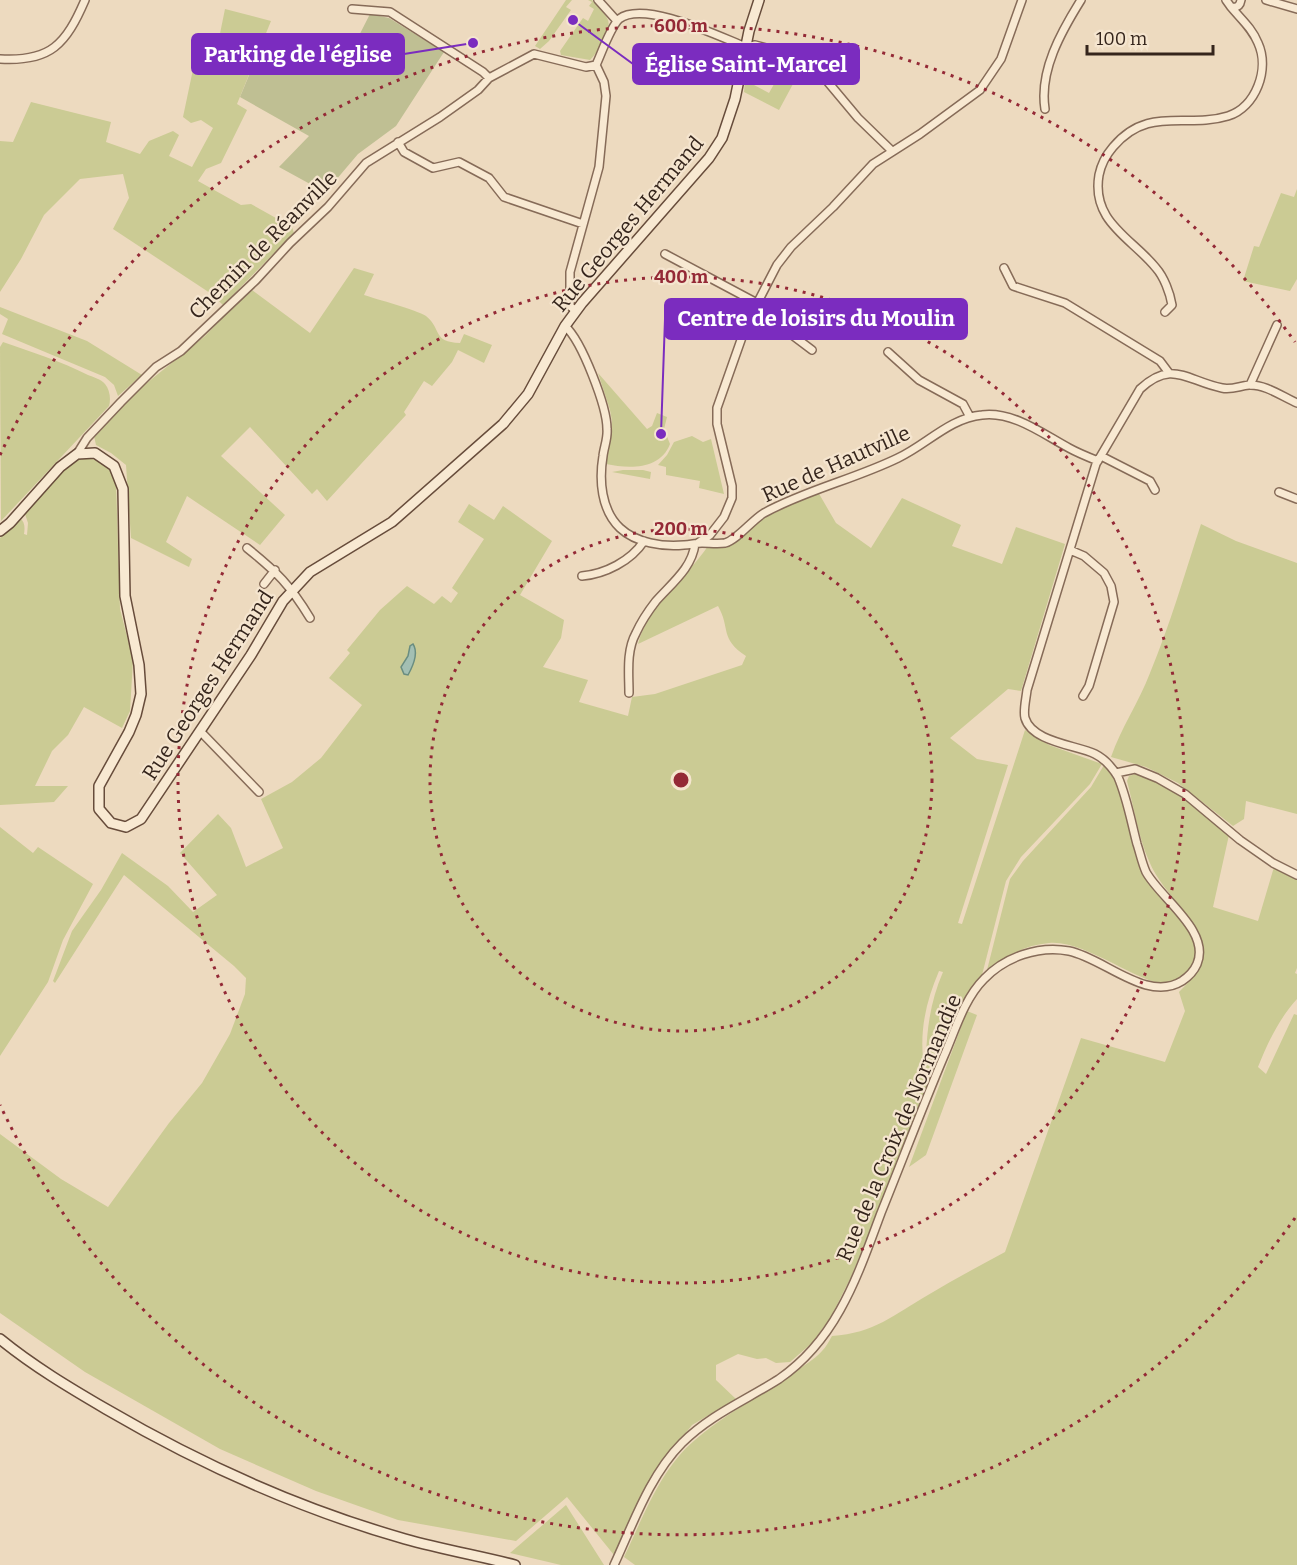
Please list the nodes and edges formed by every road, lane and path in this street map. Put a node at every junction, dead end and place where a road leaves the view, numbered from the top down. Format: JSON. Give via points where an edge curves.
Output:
{"nodes":[{"id":1,"x":85,"y":0,"type":"edge"},
{"id":2,"x":598,"y":0,"type":"edge"},
{"id":3,"x":759,"y":0,"type":"edge"},
{"id":4,"x":1022,"y":0,"type":"edge"},
{"id":5,"x":1081,"y":0,"type":"edge"},
{"id":6,"x":1266,"y":0,"type":"edge"},
{"id":7,"x":1227,"y":2,"type":"edge"},
{"id":8,"x":1240,"y":2,"type":"edge"},
{"id":9,"x":352,"y":9,"type":"dead end"},
{"id":10,"x":1297,"y":9,"type":"edge"},
{"id":11,"x":1241,"y":16,"type":"junction"},
{"id":12,"x":617,"y":21,"type":"junction"},
{"id":13,"x":746,"y":47,"type":"junction"},
{"id":14,"x":0,"y":59,"type":"edge"},
{"id":15,"x":596,"y":65,"type":"junction"},
{"id":16,"x":489,"y":78,"type":"junction"},
{"id":17,"x":1045,"y":110,"type":"dead end"},
{"id":18,"x":398,"y":142,"type":"junction"},
{"id":19,"x":892,"y":152,"type":"junction"},
{"id":20,"x":583,"y":224,"type":"junction"},
{"id":21,"x":665,"y":254,"type":"dead end"},
{"id":22,"x":1004,"y":268,"type":"dead end"},
{"id":23,"x":756,"y":305,"type":"junction"},
{"id":24,"x":576,"y":311,"type":"junction"},
{"id":25,"x":1165,"y":312,"type":"dead end"},
{"id":26,"x":1277,"y":325,"type":"dead end"},
{"id":27,"x":565,"y":326,"type":"junction"},
{"id":28,"x":812,"y":350,"type":"dead end"},
{"id":29,"x":888,"y":352,"type":"dead end"},
{"id":30,"x":1169,"y":373,"type":"junction"},
{"id":31,"x":1250,"y":385,"type":"junction"},
{"id":32,"x":1297,"y":403,"type":"edge"},
{"id":33,"x":970,"y":417,"type":"junction"},
{"id":34,"x":77,"y":454,"type":"junction"},
{"id":35,"x":1099,"y":458,"type":"junction"},
{"id":36,"x":1155,"y":490,"type":"dead end"},
{"id":37,"x":1279,"y":492,"type":"dead end"},
{"id":38,"x":1297,"y":499,"type":"edge"},
{"id":39,"x":0,"y":531,"type":"edge"},
{"id":40,"x":644,"y":541,"type":"junction"},
{"id":41,"x":697,"y":543,"type":"junction"},
{"id":42,"x":247,"y":548,"type":"dead end"},
{"id":43,"x":1070,"y":550,"type":"junction"},
{"id":44,"x":275,"y":570,"type":"junction"},
{"id":45,"x":582,"y":576,"type":"dead end"},
{"id":46,"x":264,"y":584,"type":"dead end"},
{"id":47,"x":293,"y":590,"type":"junction"},
{"id":48,"x":310,"y":618,"type":"dead end"},
{"id":49,"x":629,"y":693,"type":"dead end"},
{"id":50,"x":1083,"y":696,"type":"dead end"},
{"id":51,"x":200,"y":731,"type":"junction"},
{"id":52,"x":1116,"y":773,"type":"junction"},
{"id":53,"x":259,"y":792,"type":"dead end"},
{"id":54,"x":1297,"y":876,"type":"edge"},
{"id":55,"x":0,"y":1340,"type":"edge"},
{"id":56,"x":515,"y":1565,"type":"edge"},
{"id":57,"x":614,"y":1565,"type":"edge"}],
"edges":[{"from":1,"to":14,"type":"street","via":[[58,45],[47,53],[35,58]]},
{"from":2,"to":12,"type":"street"},
{"from":3,"to":13,"type":"street","name":"Rue Georges Hermand"},
{"from":4,"to":19,"type":"street","via":[[1001,59],[980,90]]},
{"from":5,"to":17,"type":"street","via":[[1067,21],[1044,76]]},
{"from":6,"to":10,"type":"street"},
{"from":7,"to":8,"type":"street","via":[[1235,8]]},
{"from":7,"to":11,"type":"street"},
{"from":8,"to":11,"type":"street"},
{"from":9,"to":16,"type":"street","via":[[390,12]]},
{"from":11,"to":25,"type":"street","via":[[1258,41],[1261,57],[1259,84],[1243,107],[1215,119],[1153,121],[1136,127],[1108,153],[1099,173],[1102,208],[1112,226],[1157,268],[1172,305]]},
{"from":12,"to":13,"type":"street","via":[[635,12],[653,13],[676,18]]},
{"from":12,"to":15,"type":"street"},
{"from":13,"to":19,"type":"street","via":[[774,50],[827,81]]},
{"from":13,"to":24,"type":"street","name":"Rue Georges Hermand","via":[[735,99],[716,148]]},
{"from":15,"to":16,"type":"street","name":"Chemin de Réanville","via":[[586,67],[534,54]]},
{"from":15,"to":20,"type":"street","via":[[606,96],[598,167]]},
{"from":16,"to":18,"type":"street","name":"Chemin de Réanville","via":[[440,117]]},
{"from":18,"to":20,"type":"street","via":[[404,152],[433,168],[459,162],[489,178],[504,197]]},
{"from":18,"to":34,"type":"street","name":"Chemin de Réanville","via":[[366,163],[256,280],[181,351],[156,367],[87,438]]},
{"from":19,"to":23,"type":"street","via":[[873,164],[790,247]]},
{"from":20,"to":24,"type":"street","via":[[570,272],[570,306]]},
{"from":21,"to":23,"type":"street"},
{"from":22,"to":30,"type":"street","via":[[1013,286],[1065,303],[1160,361]]},
{"from":23,"to":28,"type":"street"},
{"from":23,"to":41,"type":"street","via":[[717,408],[732,498],[710,536]]},
{"from":24,"to":27,"type":"street","name":"Rue Georges Hermand"},
{"from":26,"to":31,"type":"street"},
{"from":27,"to":40,"type":"street","name":"Rue de Hautville","via":[[579,345],[606,418],[608,431],[601,470],[605,502],[620,528]]},
{"from":27,"to":47,"type":"street","name":"Rue Georges Hermand","via":[[528,394],[502,424],[392,522],[317,567]]},
{"from":29,"to":33,"type":"street","via":[[919,380],[963,404]]},
{"from":30,"to":31,"type":"street","via":[[1226,389]]},
{"from":30,"to":35,"type":"street","name":"Rue de la Croix de Normandie","via":[[1150,379],[1140,389]]},
{"from":31,"to":32,"type":"street"},
{"from":33,"to":35,"type":"street","name":"Rue de Hautville","via":[[999,414]]},
{"from":33,"to":41,"type":"street","name":"Rue de Hautville","via":[[900,458],[763,514],[726,543]]},
{"from":34,"to":39,"type":"street"},
{"from":34,"to":51,"type":"street","name":"Rue Georges Hermand","via":[[95,453],[114,466],[123,489],[125,596],[141,694],[129,732],[99,786],[99,809],[111,823],[126,827],[141,819]]},
{"from":35,"to":36,"type":"street","name":"Rue de Hautville","via":[[1150,481]]},
{"from":35,"to":43,"type":"street","name":"Rue de la Croix de Normandie"},
{"from":37,"to":38,"type":"street"},
{"from":40,"to":41,"type":"street","name":"Rue de Hautville","via":[[663,545]]},
{"from":40,"to":45,"type":"street","via":[[626,560],[594,575]]},
{"from":41,"to":49,"type":"street","via":[[685,569],[654,604],[634,635],[629,654]]},
{"from":42,"to":44,"type":"street"},
{"from":43,"to":50,"type":"street","via":[[1104,573],[1114,602]]},
{"from":43,"to":52,"type":"street","name":"Rue de la Croix de Normandie","via":[[1027,690],[1025,717],[1032,730],[1045,738],[1095,754]]},
{"from":44,"to":46,"type":"street"},
{"from":44,"to":47,"type":"street"},
{"from":47,"to":48,"type":"street"},
{"from":47,"to":51,"type":"street","name":"Rue Georges Hermand"},
{"from":51,"to":53,"type":"street"},
{"from":52,"to":54,"type":"street","via":[[1135,769],[1185,794],[1240,840]]},
{"from":52,"to":57,"type":"street","name":"Rue de la Croix de Normandie","via":[[1146,872],[1192,928],[1199,947],[1198,963],[1188,977],[1162,988],[1145,986],[1073,951],[1044,949],[1013,958],[984,978],[964,1010],[874,1232],[830,1328],[780,1378],[714,1417],[680,1445],[655,1480]]},
{"from":55,"to":56,"type":"street","via":[[98,1404],[232,1475],[405,1539]]}]}
